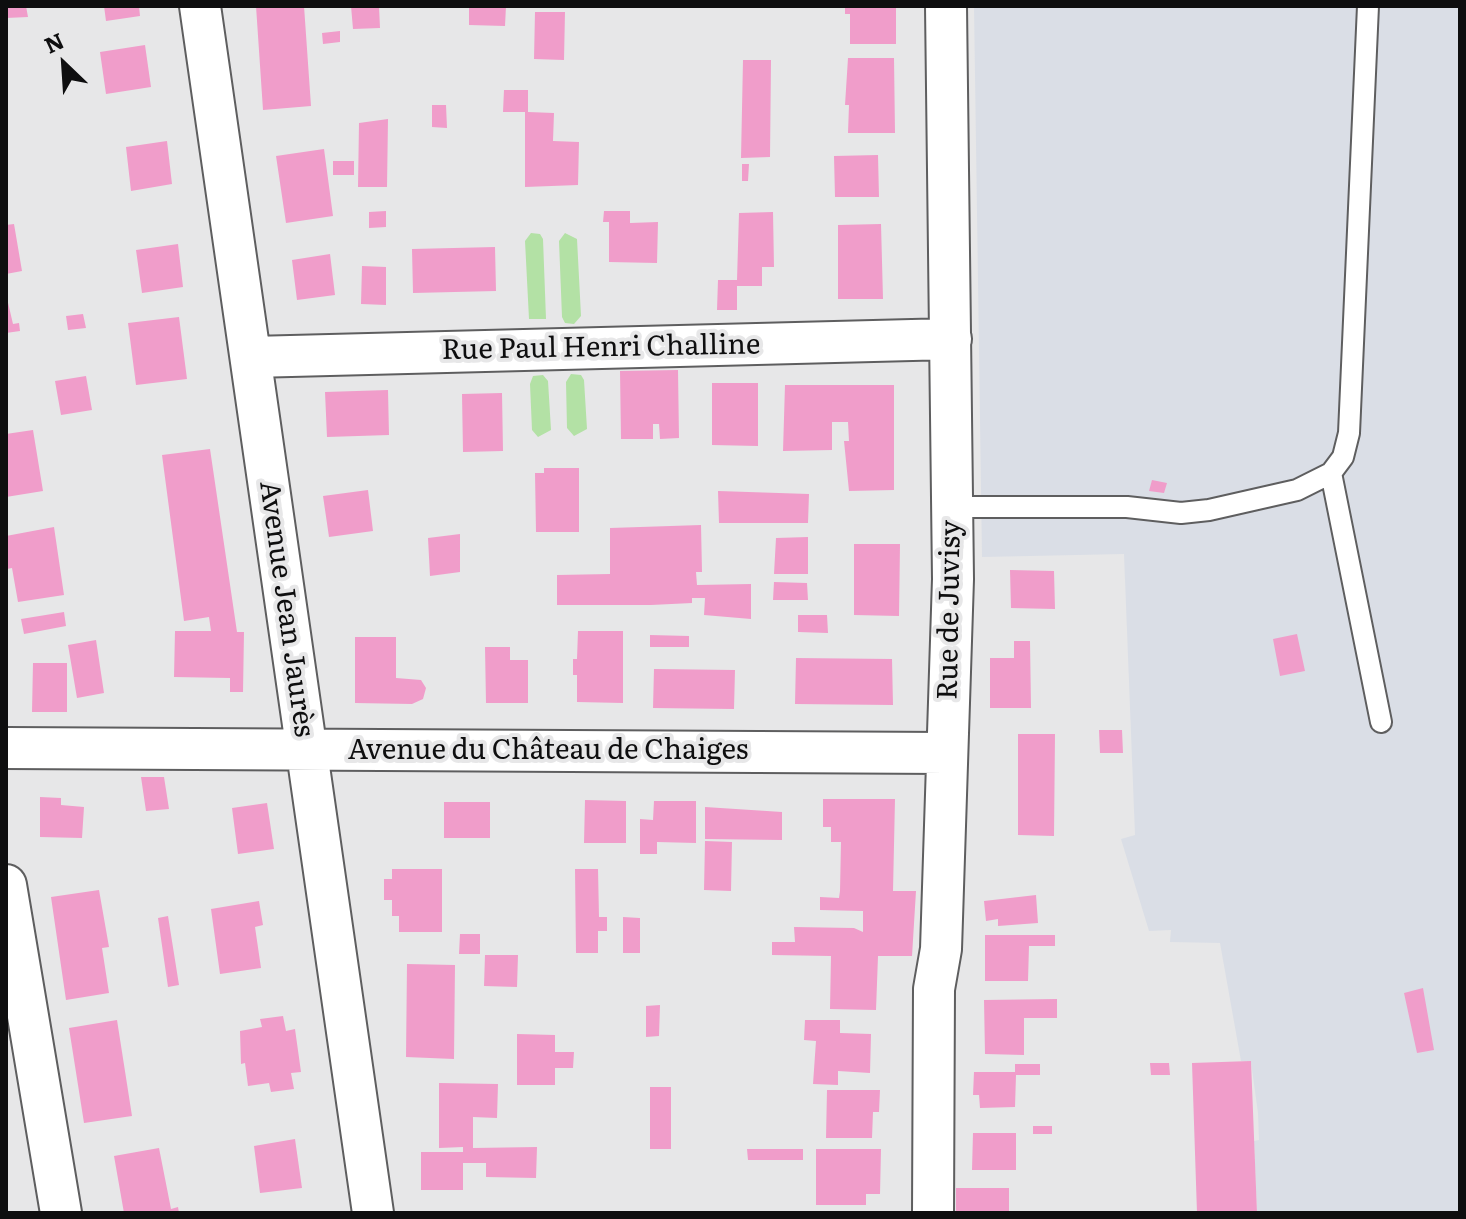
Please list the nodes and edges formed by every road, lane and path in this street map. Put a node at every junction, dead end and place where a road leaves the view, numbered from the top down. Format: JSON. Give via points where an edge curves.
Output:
{"nodes":[{"id":1,"x":200,"y":6,"type":"edge"},
{"id":2,"x":946,"y":6,"type":"edge"},
{"id":3,"x":1368,"y":6,"type":"edge"},
{"id":4,"x":951,"y":339,"type":"junction"},
{"id":5,"x":252,"y":357,"type":"junction"},
{"id":6,"x":1331,"y":473,"type":"junction"},
{"id":7,"x":953,"y":507,"type":"junction"},
{"id":8,"x":1381,"y":722,"type":"dead end"},
{"id":9,"x":6,"y":748,"type":"edge"},
{"id":10,"x":306,"y":750,"type":"junction"},
{"id":11,"x":946,"y":753,"type":"junction"},
{"id":12,"x":6,"y":885,"type":"edge"},
{"id":13,"x":61,"y":1213,"type":"edge"},
{"id":14,"x":373,"y":1213,"type":"edge"},
{"id":15,"x":933,"y":1213,"type":"edge"}],
"edges":[{"from":1,"to":5,"type":"street","name":"Avenue Jean Jaurès"},
{"from":2,"to":4,"type":"street","name":"Rue de Juvisy"},
{"from":3,"to":6,"type":"lane","via":[[1349,433],[1343,457]]},
{"from":4,"to":5,"type":"street","name":"Rue Paul Henri Challine"},
{"from":4,"to":7,"type":"street","name":"Rue de Juvisy"},
{"from":5,"to":10,"type":"street","name":"Avenue Jean Jaurès"},
{"from":6,"to":7,"type":"lane","via":[[1286,493],[1181,513],[1127,507]]},
{"from":6,"to":8,"type":"lane"},
{"from":7,"to":11,"type":"street","name":"Rue de Juvisy"},
{"from":9,"to":10,"type":"street","name":"Avenue du Château de Chaiges"},
{"from":10,"to":11,"type":"street","name":"Avenue du Château de Chaiges"},
{"from":10,"to":14,"type":"street","name":"Avenue Jean Jaurès"},
{"from":11,"to":15,"type":"street","name":"Rue de Juvisy","via":[[941,949],[934,989]]},
{"from":12,"to":13,"type":"street"}]}
